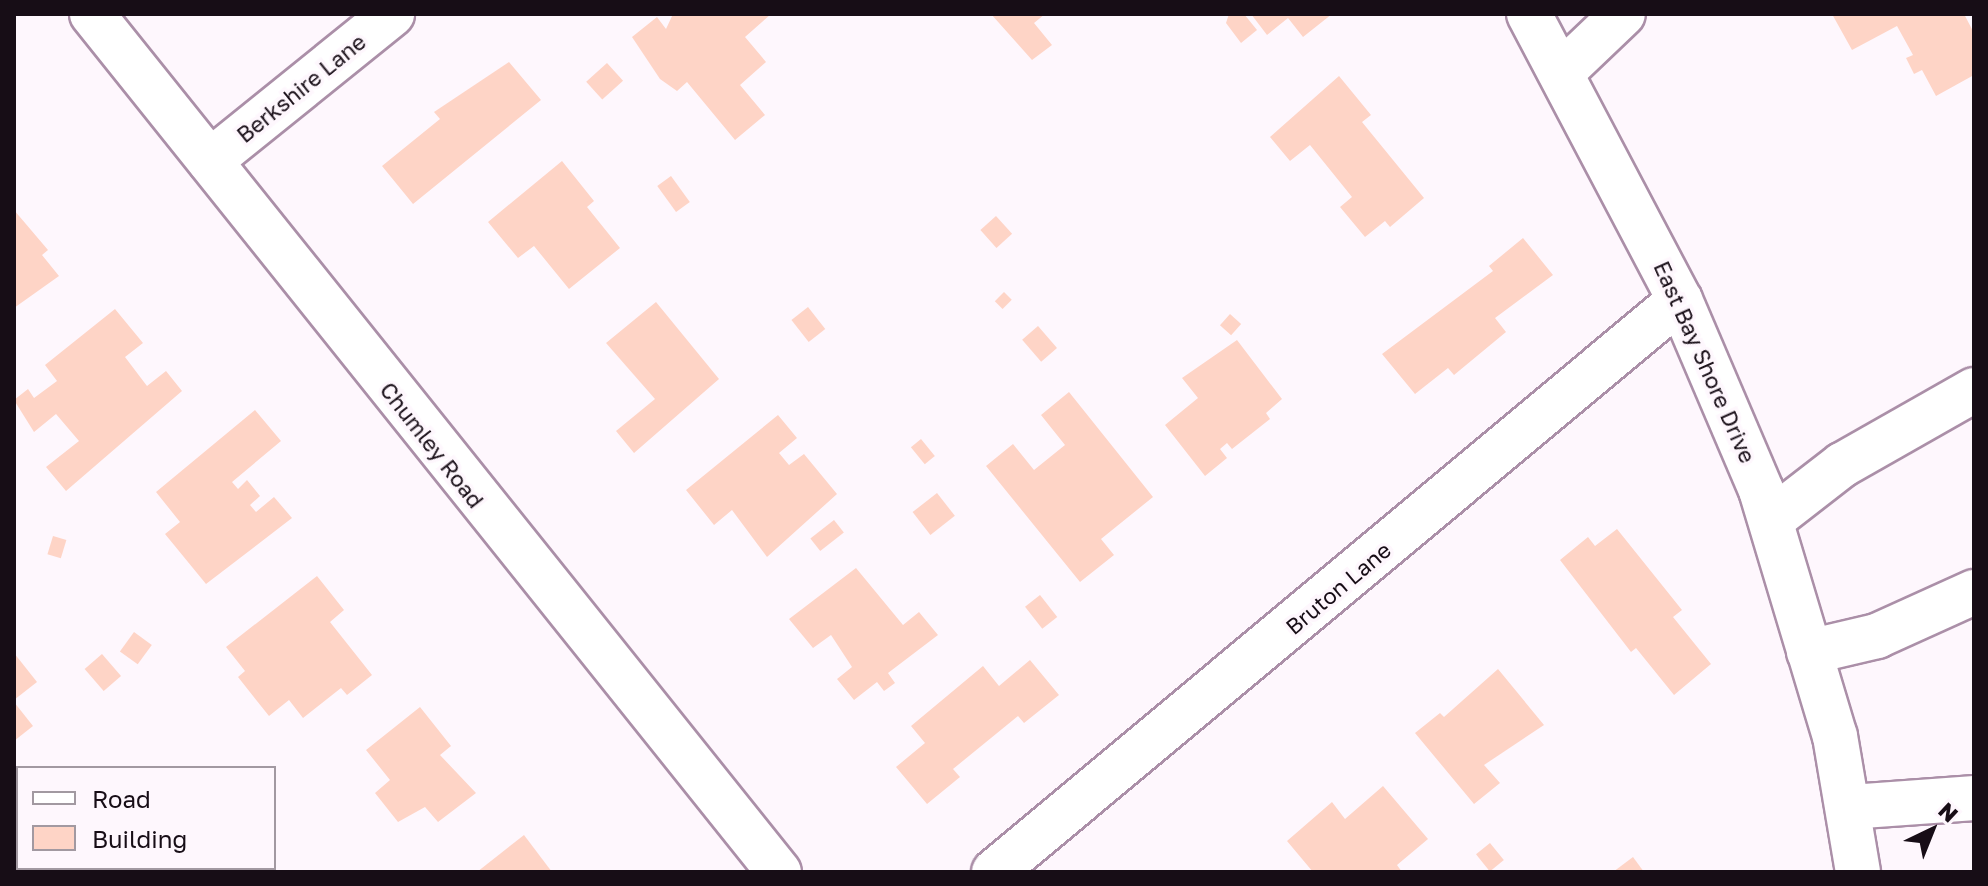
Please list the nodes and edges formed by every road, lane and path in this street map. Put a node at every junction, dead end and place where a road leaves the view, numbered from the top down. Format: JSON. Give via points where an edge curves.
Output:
{"nodes":[{"id":1,"x":92,"y":14,"type":"edge"},
{"id":2,"x":392,"y":14,"type":"edge"},
{"id":3,"x":1529,"y":14,"type":"edge"},
{"id":4,"x":1623,"y":14,"type":"edge"},
{"id":5,"x":1562,"y":72,"type":"junction"},
{"id":6,"x":210,"y":161,"type":"junction"},
{"id":7,"x":1680,"y":300,"type":"junction"},
{"id":8,"x":1974,"y":390,"type":"edge"},
{"id":9,"x":1771,"y":520,"type":"junction"},
{"id":10,"x":1974,"y":592,"type":"edge"},
{"id":11,"x":1809,"y":652,"type":"junction"},
{"id":12,"x":1974,"y":798,"type":"edge"},
{"id":13,"x":1849,"y":807,"type":"junction"},
{"id":14,"x":779,"y":872,"type":"edge"},
{"id":15,"x":994,"y":872,"type":"edge"},
{"id":16,"x":1858,"y":872,"type":"edge"}],
"edges":[{"from":1,"to":6,"type":"street","name":"Chumley Road"},
{"from":2,"to":6,"type":"street","name":"Berkshire Lane"},
{"from":3,"to":5,"type":"street","name":"East Bay Shore Drive"},
{"from":4,"to":5,"type":"street"},
{"from":5,"to":7,"type":"street","name":"East Bay Shore Drive"},
{"from":6,"to":14,"type":"street","name":"Chumley Road","via":[[470,493]]},
{"from":7,"to":9,"type":"street","name":"East Bay Shore Drive","via":[[1725,396]]},
{"from":7,"to":15,"type":"street","name":"Bruton Lane"},
{"from":8,"to":9,"type":"street","via":[[1842,465]]},
{"from":9,"to":11,"type":"street","name":"East Bay Shore Drive"},
{"from":10,"to":11,"type":"street","via":[[1877,636]]},
{"from":11,"to":13,"type":"street","name":"East Bay Shore Drive"},
{"from":12,"to":13,"type":"street"},
{"from":13,"to":16,"type":"street","name":"East Bay Shore Drive"}]}
